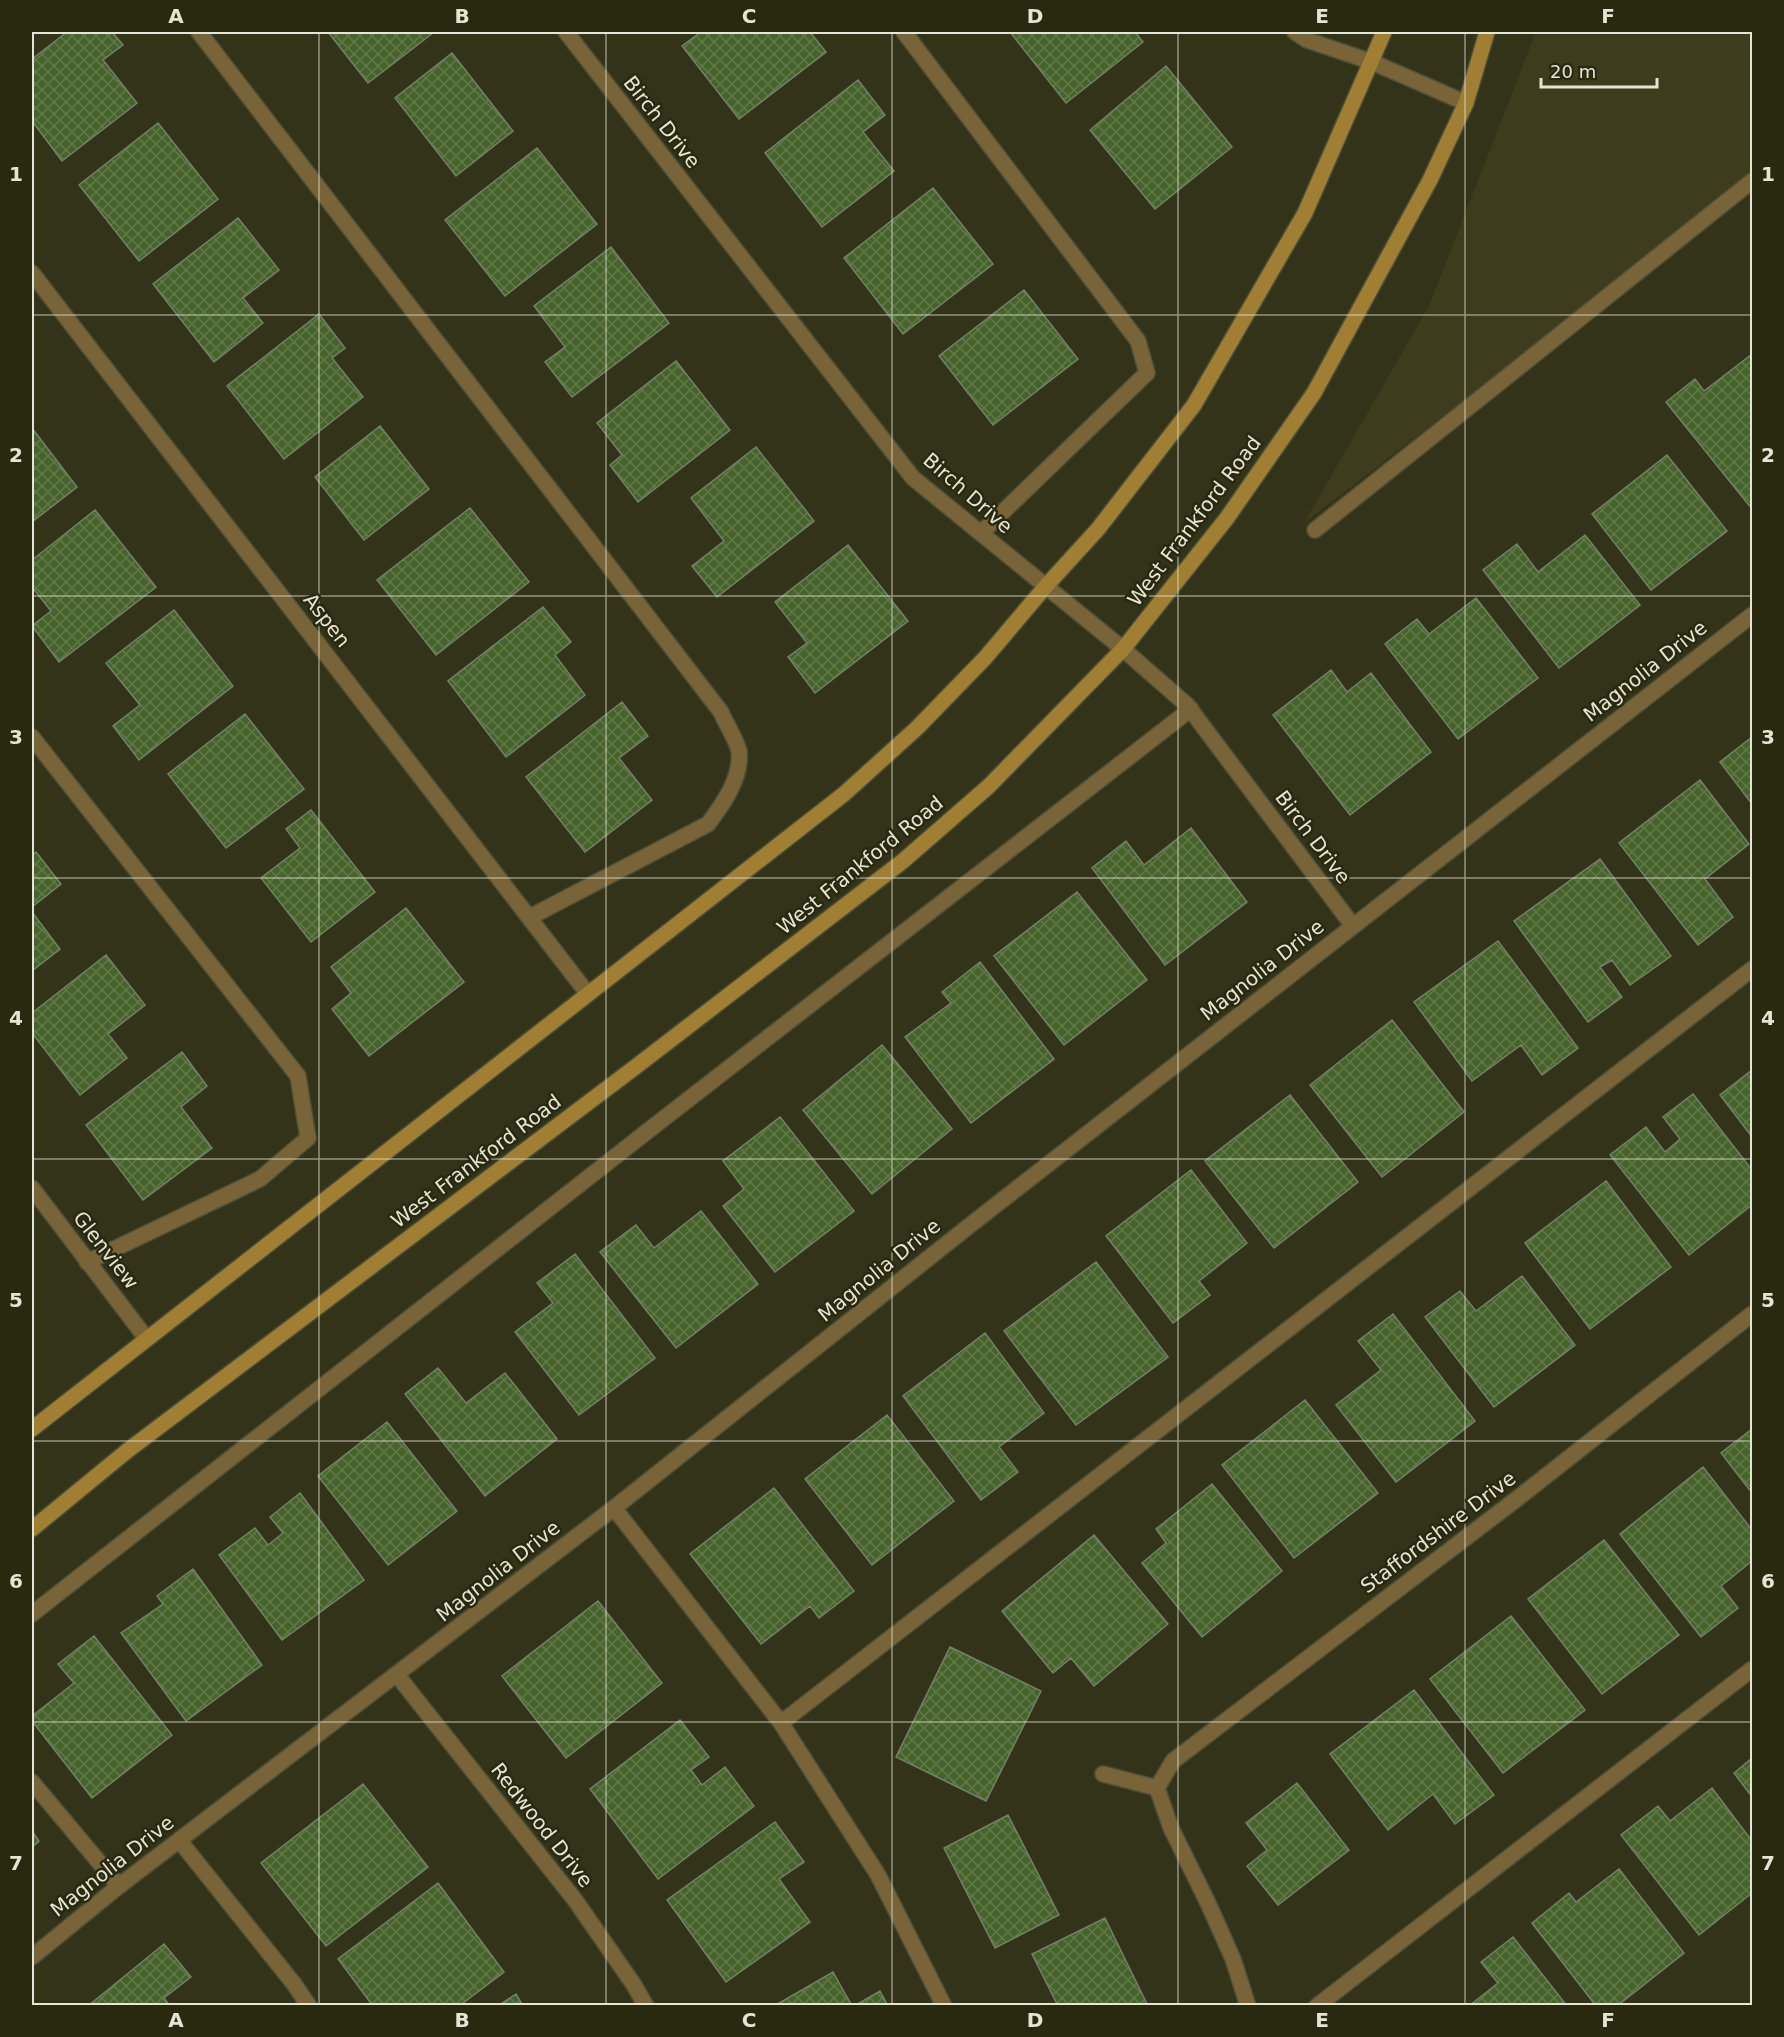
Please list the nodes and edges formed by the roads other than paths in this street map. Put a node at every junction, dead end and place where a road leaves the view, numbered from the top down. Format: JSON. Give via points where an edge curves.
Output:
{"nodes":[{"id":1,"x":199,"y":32,"type":"edge"},
{"id":2,"x":566,"y":32,"type":"edge"},
{"id":3,"x":904,"y":32,"type":"edge"},
{"id":4,"x":1295,"y":32,"type":"edge"},
{"id":5,"x":1384,"y":32,"type":"edge"},
{"id":6,"x":1487,"y":32,"type":"edge"},
{"id":7,"x":1372,"y":62,"type":"junction"},
{"id":8,"x":1466,"y":103,"type":"junction"},
{"id":9,"x":1752,"y":181,"type":"edge"},
{"id":10,"x":32,"y":273,"type":"edge"},
{"id":11,"x":1315,"y":530,"type":"dead end"},
{"id":12,"x":981,"y":533,"type":"junction"},
{"id":13,"x":1046,"y":586,"type":"junction"},
{"id":14,"x":1752,"y":615,"type":"edge"},
{"id":15,"x":1123,"y":649,"type":"junction"},
{"id":16,"x":1191,"y":710,"type":"junction"},
{"id":17,"x":32,"y":737,"type":"edge"},
{"id":18,"x":530,"y":918,"type":"junction"},
{"id":19,"x":1353,"y":926,"type":"junction"},
{"id":20,"x":1752,"y":969,"type":"edge"},
{"id":21,"x":588,"y":994,"type":"junction"},
{"id":22,"x":32,"y":1188,"type":"edge"},
{"id":23,"x":87,"y":1262,"type":"junction"},
{"id":24,"x":1752,"y":1314,"type":"edge"},
{"id":25,"x":146,"y":1338,"type":"junction"},
{"id":26,"x":32,"y":1429,"type":"edge"},
{"id":27,"x":614,"y":1508,"type":"junction"},
{"id":28,"x":32,"y":1530,"type":"edge"},
{"id":29,"x":32,"y":1614,"type":"edge"},
{"id":30,"x":1752,"y":1669,"type":"edge"},
{"id":31,"x":398,"y":1675,"type":"junction"},
{"id":32,"x":781,"y":1723,"type":"junction"},
{"id":33,"x":1103,"y":1774,"type":"dead end"},
{"id":34,"x":32,"y":1782,"type":"edge"},
{"id":35,"x":1157,"y":1788,"type":"junction"},
{"id":36,"x":179,"y":1840,"type":"junction"},
{"id":37,"x":119,"y":1886,"type":"junction"},
{"id":38,"x":32,"y":1957,"type":"edge"},
{"id":39,"x":309,"y":2006,"type":"edge"},
{"id":40,"x":646,"y":2006,"type":"edge"},
{"id":41,"x":944,"y":2006,"type":"edge"},
{"id":42,"x":1248,"y":2006,"type":"edge"},
{"id":43,"x":1317,"y":2006,"type":"edge"}],
"edges":[{"from":1,"to":18,"type":"street","via":[[721,712],[739,750],[728,797],[708,824]]},
{"from":2,"to":12,"type":"street","name":"Birch Drive","via":[[913,478]]},
{"from":3,"to":12,"type":"street","via":[[1138,341],[1147,373]]},
{"from":4,"to":7,"type":"street","via":[[1307,40]]},
{"from":5,"to":7,"type":"main road"},
{"from":6,"to":8,"type":"main road","name":"West Frankford Road"},
{"from":7,"to":8,"type":"street"},
{"from":7,"to":13,"type":"main road","via":[[1305,213],[1194,405],[1098,529]]},
{"from":8,"to":15,"type":"main road","name":"West Frankford Road","via":[[1430,180],[1314,393],[1227,518]]},
{"from":9,"to":11,"type":"street"},
{"from":10,"to":18,"type":"street","name":"Aspen"},
{"from":12,"to":13,"type":"street","name":"Birch Drive"},
{"from":13,"to":15,"type":"street","name":"Birch Drive"},
{"from":13,"to":21,"type":"main road","via":[[985,658],[852,786]]},
{"from":14,"to":19,"type":"street","name":"Magnolia Drive"},
{"from":15,"to":16,"type":"street","name":"Birch Drive"},
{"from":15,"to":28,"type":"main road","name":"West Frankford Road","via":[[989,786],[903,861],[127,1451]]},
{"from":16,"to":19,"type":"street","name":"Birch Drive"},
{"from":16,"to":29,"type":"street"},
{"from":17,"to":23,"type":"street","via":[[298,1076],[308,1138],[260,1179]]},
{"from":18,"to":21,"type":"street","name":"Aspen"},
{"from":19,"to":27,"type":"street","name":"Magnolia Drive"},
{"from":20,"to":32,"type":"street"},
{"from":21,"to":25,"type":"main road"},
{"from":22,"to":23,"type":"street","name":"Glenview"},
{"from":23,"to":25,"type":"street","name":"Glenview"},
{"from":24,"to":35,"type":"street","name":"Staffordshire Drive","via":[[1173,1761]]},
{"from":25,"to":26,"type":"main road"},
{"from":27,"to":31,"type":"street","name":"Magnolia Drive"},
{"from":27,"to":32,"type":"street"},
{"from":30,"to":43,"type":"street"},
{"from":31,"to":36,"type":"street","name":"Magnolia Drive"},
{"from":31,"to":40,"type":"street","name":"Redwood Drive","via":[[575,1900]]},
{"from":32,"to":41,"type":"street","via":[[878,1875]]},
{"from":33,"to":35,"type":"street"},
{"from":34,"to":37,"type":"street"},
{"from":35,"to":42,"type":"street","via":[[1171,1828],[1233,1959]]},
{"from":36,"to":37,"type":"street","name":"Magnolia Drive"},
{"from":36,"to":39,"type":"street"},
{"from":37,"to":38,"type":"street","name":"Magnolia Drive"}]}
